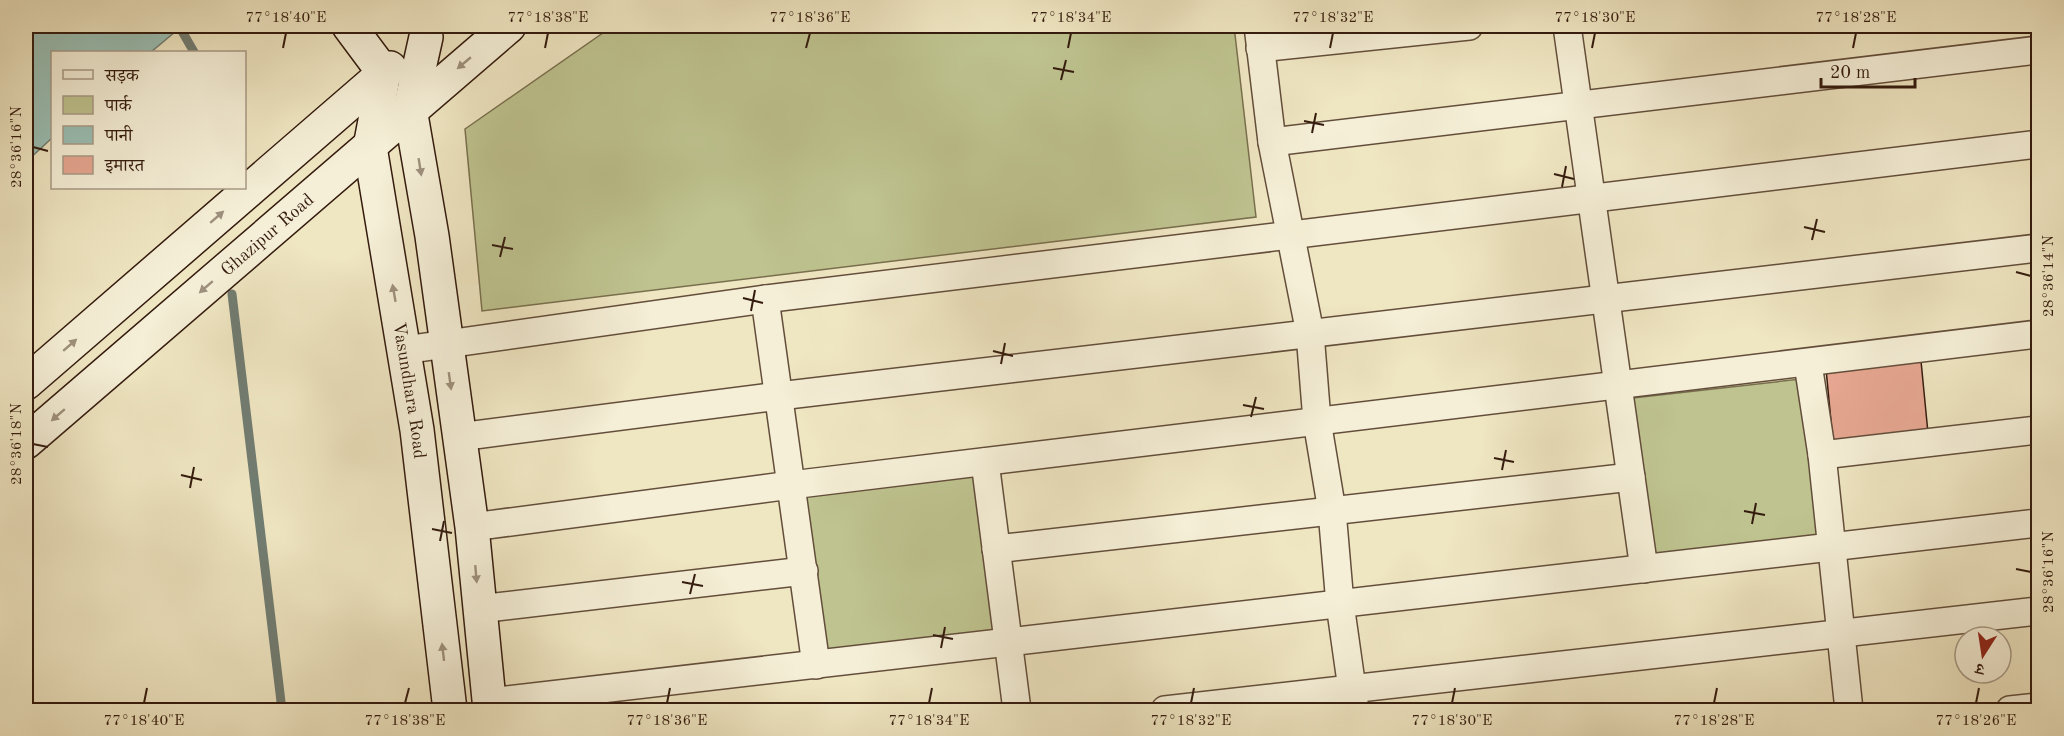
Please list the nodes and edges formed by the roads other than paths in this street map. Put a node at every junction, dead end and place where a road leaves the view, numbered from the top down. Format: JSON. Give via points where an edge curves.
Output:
{"nodes":[{"id":1,"x":349,"y":26,"type":"edge"},
{"id":2,"x":509,"y":26,"type":"edge"},
{"id":3,"x":1469,"y":26,"type":"edge"},
{"id":4,"x":1568,"y":26,"type":"edge"},
{"id":5,"x":427,"y":29,"type":"edge"},
{"id":6,"x":1259,"y":37,"type":"edge"},
{"id":7,"x":2038,"y":50,"type":"edge"},
{"id":8,"x":384,"y":73,"type":"junction"},
{"id":9,"x":1578,"y":106,"type":"junction"},
{"id":10,"x":410,"y":109,"type":"junction"},
{"id":11,"x":1272,"y":142,"type":"junction"},
{"id":12,"x":2038,"y":144,"type":"edge"},
{"id":13,"x":369,"y":147,"type":"junction"},
{"id":14,"x":1590,"y":198,"type":"junction"},
{"id":15,"x":1291,"y":235,"type":"junction"},
{"id":16,"x":2038,"y":248,"type":"edge"},
{"id":17,"x":765,"y":298,"type":"junction"},
{"id":18,"x":1605,"y":299,"type":"junction"},
{"id":19,"x":1310,"y":333,"type":"junction"},
{"id":20,"x":2038,"y":334,"type":"edge"},
{"id":21,"x":445,"y":343,"type":"junction"},
{"id":22,"x":404,"y":350,"type":"junction"},
{"id":23,"x":1808,"y":364,"type":"junction"},
{"id":24,"x":26,"y":383,"type":"edge"},
{"id":25,"x":1617,"y":385,"type":"junction"},
{"id":26,"x":779,"y":396,"type":"junction"},
{"id":27,"x":1317,"y":421,"type":"junction"},
{"id":28,"x":2038,"y":430,"type":"edge"},
{"id":29,"x":459,"y":437,"type":"junction"},
{"id":30,"x":26,"y":442,"type":"edge"},
{"id":31,"x":1822,"y":455,"type":"junction"},
{"id":32,"x":985,"y":462,"type":"junction"},
{"id":33,"x":1630,"y":477,"type":"junction"},
{"id":34,"x":791,"y":485,"type":"junction"},
{"id":35,"x":1332,"y":511,"type":"junction"},
{"id":36,"x":2038,"y":523,"type":"edge"},
{"id":37,"x":472,"y":527,"type":"junction"},
{"id":38,"x":1832,"y":547,"type":"junction"},
{"id":39,"x":996,"y":549,"type":"junction"},
{"id":40,"x":1644,"y":568,"type":"junction"},
{"id":41,"x":804,"y":571,"type":"junction"},
{"id":42,"x":1340,"y":604,"type":"junction"},
{"id":43,"x":479,"y":609,"type":"junction"},
{"id":44,"x":2038,"y":611,"type":"edge"},
{"id":45,"x":1841,"y":633,"type":"junction"},
{"id":46,"x":1008,"y":643,"type":"junction"},
{"id":47,"x":816,"y":665,"type":"junction"},
{"id":48,"x":1353,"y":700,"type":"edge"},
{"id":49,"x":489,"y":706,"type":"edge"},
{"id":50,"x":2038,"y":707,"type":"edge"},
{"id":51,"x":450,"y":711,"type":"edge"},
{"id":52,"x":1017,"y":711,"type":"edge"},
{"id":53,"x":1166,"y":711,"type":"edge"},
{"id":54,"x":1849,"y":711,"type":"edge"},
{"id":55,"x":2010,"y":711,"type":"edge"}],
"edges":[{"from":1,"to":8,"type":"street"},
{"from":2,"to":10,"type":"street","name":"Ghazipur Road","one_way":true},
{"from":3,"to":6,"type":"street"},
{"from":4,"to":9,"type":"street"},
{"from":5,"to":8,"type":"street"},
{"from":5,"to":10,"type":"street"},
{"from":6,"to":11,"type":"street"},
{"from":7,"to":9,"type":"street"},
{"from":8,"to":13,"type":"street","name":"Vasundhara Road"},
{"from":24,"to":8,"type":"street","one_way":true},
{"from":9,"to":11,"type":"street"},
{"from":9,"to":14,"type":"street"},
{"from":10,"to":13,"type":"street","name":"Ghazipur Road"},
{"from":10,"to":21,"type":"street","one_way":true},
{"from":11,"to":15,"type":"street"},
{"from":12,"to":14,"type":"street"},
{"from":22,"to":13,"type":"street","name":"Vasundhara Road","one_way":true},
{"from":13,"to":30,"type":"street","name":"Ghazipur Road","one_way":true},
{"from":14,"to":15,"type":"street"},
{"from":14,"to":18,"type":"street"},
{"from":15,"to":17,"type":"street"},
{"from":15,"to":19,"type":"street"},
{"from":16,"to":18,"type":"street"},
{"from":17,"to":21,"type":"street"},
{"from":17,"to":26,"type":"street"},
{"from":18,"to":19,"type":"street"},
{"from":18,"to":25,"type":"street"},
{"from":19,"to":26,"type":"street"},
{"from":19,"to":27,"type":"street"},
{"from":20,"to":23,"type":"street"},
{"from":21,"to":22,"type":"street"},
{"from":21,"to":29,"type":"street","one_way":true},
{"from":51,"to":22,"type":"street","name":"Vasundhara Road","one_way":true},
{"from":23,"to":25,"type":"street"},
{"from":23,"to":31,"type":"street"},
{"from":25,"to":27,"type":"street"},
{"from":25,"to":33,"type":"street"},
{"from":26,"to":29,"type":"street"},
{"from":26,"to":34,"type":"street"},
{"from":27,"to":32,"type":"street"},
{"from":27,"to":35,"type":"street"},
{"from":28,"to":31,"type":"street"},
{"from":29,"to":37,"type":"street"},
{"from":31,"to":38,"type":"street"},
{"from":32,"to":34,"type":"street"},
{"from":32,"to":39,"type":"street"},
{"from":33,"to":35,"type":"street"},
{"from":33,"to":40,"type":"street"},
{"from":34,"to":37,"type":"street"},
{"from":34,"to":41,"type":"street"},
{"from":35,"to":39,"type":"street"},
{"from":35,"to":42,"type":"street"},
{"from":36,"to":38,"type":"street"},
{"from":37,"to":43,"type":"street","one_way":true},
{"from":38,"to":40,"type":"street"},
{"from":38,"to":45,"type":"street"},
{"from":39,"to":46,"type":"street"},
{"from":40,"to":42,"type":"street"},
{"from":41,"to":43,"type":"street"},
{"from":41,"to":47,"type":"street"},
{"from":42,"to":46,"type":"street"},
{"from":42,"to":48,"type":"street"},
{"from":43,"to":49,"type":"street"},
{"from":44,"to":45,"type":"street"},
{"from":45,"to":48,"type":"street"},
{"from":45,"to":54,"type":"street"},
{"from":46,"to":47,"type":"street"},
{"from":46,"to":52,"type":"street"},
{"from":47,"to":49,"type":"street"},
{"from":48,"to":53,"type":"street"},
{"from":50,"to":55,"type":"street"}]}
